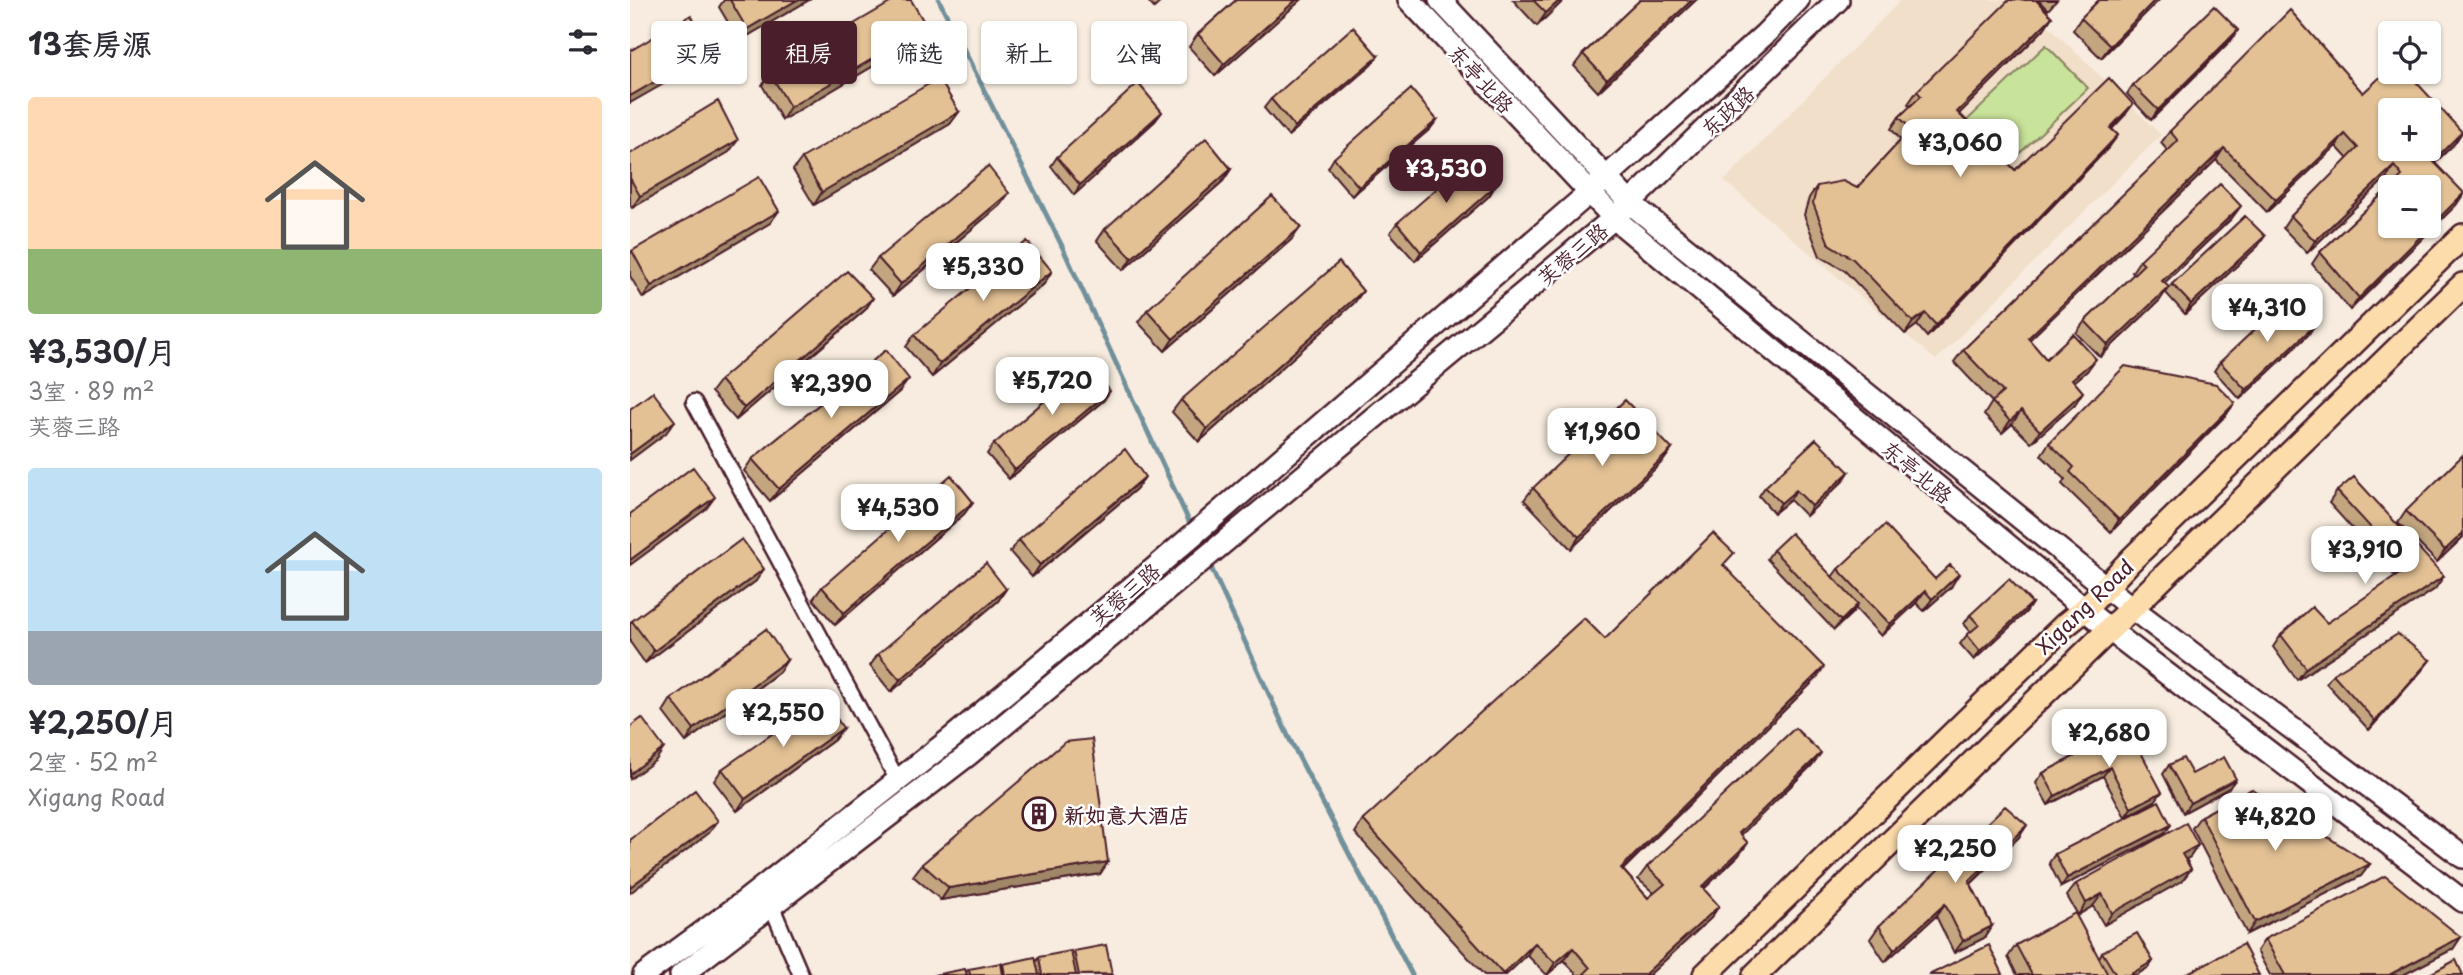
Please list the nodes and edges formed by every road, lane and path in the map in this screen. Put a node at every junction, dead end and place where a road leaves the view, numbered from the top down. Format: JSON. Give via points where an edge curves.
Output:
{"nodes":[{"id":1,"x":1409,"y":0,"type":"edge"},
{"id":2,"x":1440,"y":0,"type":"edge"},
{"id":3,"x":1798,"y":0,"type":"edge"},
{"id":4,"x":1838,"y":0,"type":"edge"},
{"id":5,"x":1605,"y":176,"type":"junction"},
{"id":6,"x":1590,"y":193,"type":"junction"},
{"id":7,"x":1629,"y":202,"type":"junction"},
{"id":8,"x":1614,"y":218,"type":"junction"},
{"id":9,"x":2463,"y":236,"type":"edge"},
{"id":10,"x":2463,"y":285,"type":"edge"},
{"id":11,"x":694,"y":402,"type":"dead end"},
{"id":12,"x":2106,"y":587,"type":"junction"},
{"id":13,"x":2085,"y":609,"type":"junction"},
{"id":14,"x":2133,"y":609,"type":"junction"},
{"id":15,"x":2111,"y":631,"type":"junction"},
{"id":16,"x":898,"y":781,"type":"junction"},
{"id":17,"x":2463,"y":857,"type":"edge"},
{"id":18,"x":2463,"y":901,"type":"edge"},
{"id":19,"x":772,"y":907,"type":"junction"},
{"id":20,"x":644,"y":975,"type":"edge"},
{"id":21,"x":681,"y":975,"type":"edge"},
{"id":22,"x":801,"y":975,"type":"edge"},
{"id":23,"x":1705,"y":975,"type":"edge"},
{"id":24,"x":1755,"y":975,"type":"edge"}],
"edges":[{"from":1,"to":6,"type":"main road","name":"东亭北路"},
{"from":2,"to":5,"type":"main road","name":"东亭北路"},
{"from":3,"to":5,"type":"main road","name":"东政路"},
{"from":4,"to":7,"type":"main road","name":"东政路"},
{"from":5,"to":6,"type":"main road","name":"东政路"},
{"from":5,"to":7,"type":"main road","name":"东亭北路"},
{"from":6,"to":8,"type":"main road","name":"东亭北路"},
{"from":6,"to":16,"type":"main road","name":"芙蓉三路","via":[[1156,567]]},
{"from":7,"to":8,"type":"main road","name":"东政路"},
{"from":7,"to":12,"type":"main road","name":"东亭北路"},
{"from":8,"to":13,"type":"main road","name":"东亭北路"},
{"from":8,"to":19,"type":"main road","name":"芙蓉三路","via":[[968,755]]},
{"from":9,"to":12,"type":"main road","name":"Xigang Road"},
{"from":10,"to":14,"type":"main road","name":"Xigang Road"},
{"from":11,"to":16,"type":"street"},
{"from":12,"to":13,"type":"main road","name":"Xigang Road"},
{"from":12,"to":14,"type":"main road","name":"东亭北路"},
{"from":13,"to":15,"type":"main road","name":"东亭北路"},
{"from":13,"to":23,"type":"main road","name":"Xigang Road"},
{"from":14,"to":15,"type":"main road","name":"Xigang Road"},
{"from":14,"to":17,"type":"main road","name":"东亭北路"},
{"from":15,"to":18,"type":"main road","name":"东亭北路"},
{"from":15,"to":24,"type":"main road","name":"Xigang Road"},
{"from":16,"to":20,"type":"main road","name":"芙蓉三路"},
{"from":19,"to":21,"type":"main road","name":"芙蓉三路"},
{"from":19,"to":22,"type":"street"}]}
